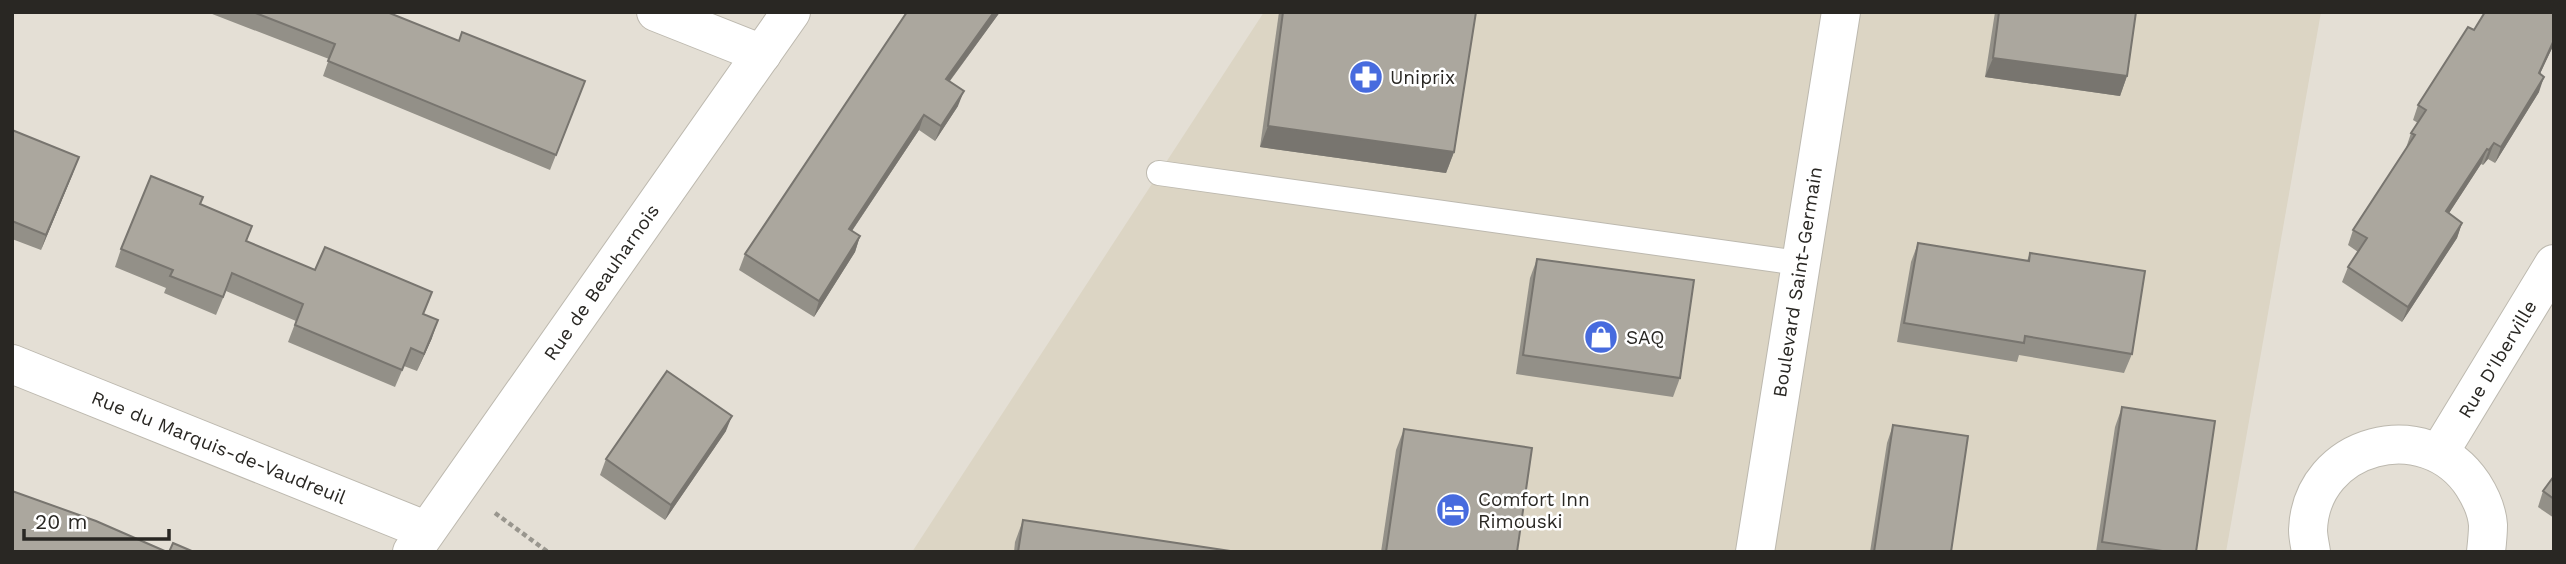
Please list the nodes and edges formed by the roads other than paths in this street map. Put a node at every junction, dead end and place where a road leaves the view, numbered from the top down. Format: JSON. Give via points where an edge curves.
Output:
{"nodes":[{"id":1,"x":656,"y":12,"type":"edge"},
{"id":2,"x":791,"y":12,"type":"edge"},
{"id":3,"x":1841,"y":12,"type":"edge"},
{"id":4,"x":762,"y":54,"type":"junction"},
{"id":5,"x":1159,"y":173,"type":"dead end"},
{"id":6,"x":1799,"y":262,"type":"junction"},
{"id":7,"x":2554,"y":264,"type":"edge"},
{"id":8,"x":12,"y":364,"type":"edge"},
{"id":9,"x":2440,"y":453,"type":"junction"},
{"id":10,"x":419,"y":541,"type":"edge"},
{"id":11,"x":1755,"y":552,"type":"edge"},
{"id":12,"x":2311,"y":552,"type":"edge"},
{"id":13,"x":2486,"y":552,"type":"edge"}],
"edges":[{"from":1,"to":4,"type":"street"},
{"from":2,"to":4,"type":"street","name":"Rue de Beauharnois"},
{"from":3,"to":6,"type":"street","name":"Boulevard Saint-Germain"},
{"from":4,"to":10,"type":"street","name":"Rue de Beauharnois"},
{"from":5,"to":6,"type":"lane"},
{"from":6,"to":11,"type":"street","name":"Boulevard Saint-Germain"},
{"from":7,"to":9,"type":"street","name":"Rue D'Iberville"},
{"from":8,"to":10,"type":"street","name":"Rue du Marquis-de-Vaudreuil"},
{"from":9,"to":12,"type":"street","via":[[2411,444],[2381,445],[2353,456],[2330,475],[2315,501],[2308,530]]},
{"from":9,"to":13,"type":"street","via":[[2463,471],[2480,495],[2488,523]]}]}
